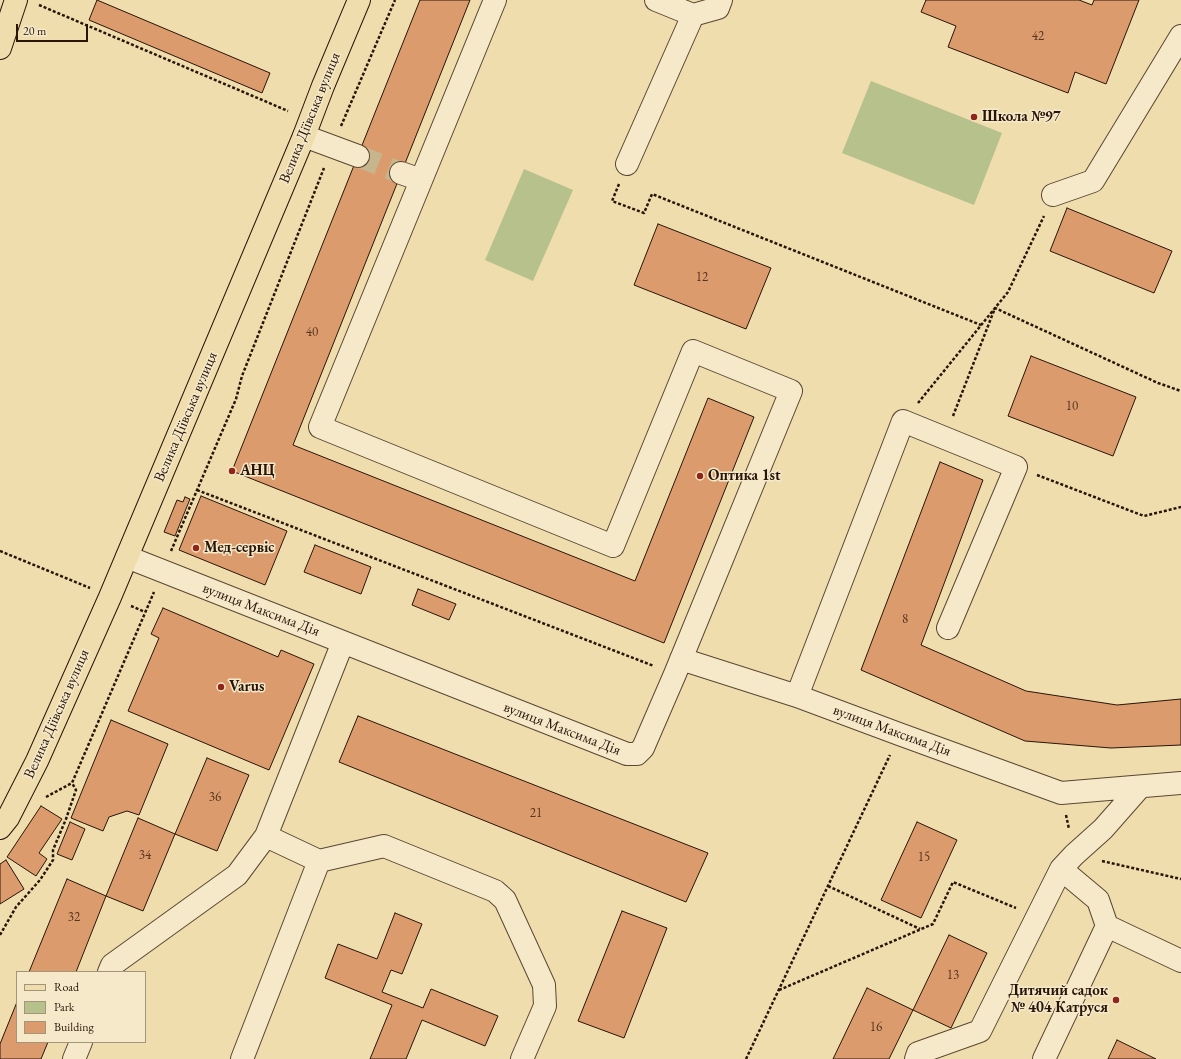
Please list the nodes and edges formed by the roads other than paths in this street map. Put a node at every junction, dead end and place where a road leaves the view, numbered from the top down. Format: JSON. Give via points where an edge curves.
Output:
{"nodes":[{"id":1,"x":359,"y":0,"type":"edge"},
{"id":2,"x":495,"y":0,"type":"edge"},
{"id":3,"x":656,"y":0,"type":"edge"},
{"id":4,"x":721,"y":0,"type":"edge"},
{"id":5,"x":25,"y":1,"type":"edge"},
{"id":6,"x":693,"y":15,"type":"junction"},
{"id":7,"x":1181,"y":36,"type":"edge"},
{"id":8,"x":0,"y":48,"type":"edge"},
{"id":9,"x":307,"y":128,"type":"junction"},
{"id":10,"x":358,"y":156,"type":"tunnel mouth"},
{"id":11,"x":627,"y":164,"type":"road end"},
{"id":12,"x":1053,"y":195,"type":"road end"},
{"id":13,"x":127,"y":557,"type":"junction"},
{"id":14,"x":948,"y":628,"type":"dead end"},
{"id":15,"x":343,"y":642,"type":"junction"},
{"id":16,"x":678,"y":666,"type":"junction"},
{"id":17,"x":797,"y":696,"type":"junction"},
{"id":18,"x":1181,"y":783,"type":"edge"},
{"id":19,"x":1140,"y":787,"type":"junction"},
{"id":20,"x":0,"y":828,"type":"edge"},
{"id":21,"x":266,"y":836,"type":"junction"},
{"id":22,"x":319,"y":861,"type":"junction"},
{"id":23,"x":1067,"y":862,"type":"junction"},
{"id":24,"x":1107,"y":926,"type":"junction"},
{"id":25,"x":1181,"y":961,"type":"edge"},
{"id":26,"x":109,"y":971,"type":"edge"},
{"id":27,"x":80,"y":1043,"type":"edge"},
{"id":28,"x":74,"y":1059,"type":"edge"},
{"id":29,"x":242,"y":1059,"type":"edge"},
{"id":30,"x":522,"y":1059,"type":"edge"},
{"id":31,"x":916,"y":1059,"type":"edge"},
{"id":32,"x":1044,"y":1059,"type":"edge"}],
"edges":[{"from":1,"to":9,"type":"main road","name":"Велика Діївська вулиця"},
{"from":2,"to":16,"type":"street","via":[[411,177],[320,427],[613,546],[693,351],[791,391]]},
{"from":3,"to":6,"type":"street"},
{"from":4,"to":6,"type":"street","via":[[718,8]]},
{"from":5,"to":8,"type":"main road"},
{"from":6,"to":11,"type":"street"},
{"from":7,"to":12,"type":"street","via":[[1093,181]]},
{"from":9,"to":10,"type":"street","via":[[333,147]]},
{"from":9,"to":13,"type":"main road","name":"Велика Діївська вулиця"},
{"from":13,"to":15,"type":"street","name":"вулиця Максима Дія"},
{"from":13,"to":20,"type":"main road","name":"Велика Діївська вулиця","via":[[37,761],[8,818]]},
{"from":14,"to":17,"type":"street","via":[[1016,466],[904,421]]},
{"from":15,"to":16,"type":"street","name":"вулиця Максима Дія","via":[[627,754],[637,754],[643,748]]},
{"from":15,"to":21,"type":"street"},
{"from":16,"to":17,"type":"street","name":"вулиця Максима Дія"},
{"from":17,"to":19,"type":"street","name":"вулиця Максима Дія","via":[[1061,793]]},
{"from":18,"to":19,"type":"street","name":"вулиця Максима Дія"},
{"from":19,"to":23,"type":"street","via":[[1103,828]]},
{"from":21,"to":22,"type":"street"},
{"from":21,"to":26,"type":"street","via":[[237,875],[112,965]]},
{"from":22,"to":29,"type":"street"},
{"from":22,"to":30,"type":"street","via":[[384,846],[495,891],[506,900],[544,985],[545,1006]]},
{"from":23,"to":24,"type":"street","via":[[1098,900]]},
{"from":23,"to":31,"type":"street","via":[[980,1031],[918,1053]]},
{"from":24,"to":25,"type":"street"},
{"from":24,"to":32,"type":"street"},
{"from":27,"to":28,"type":"street"}]}
